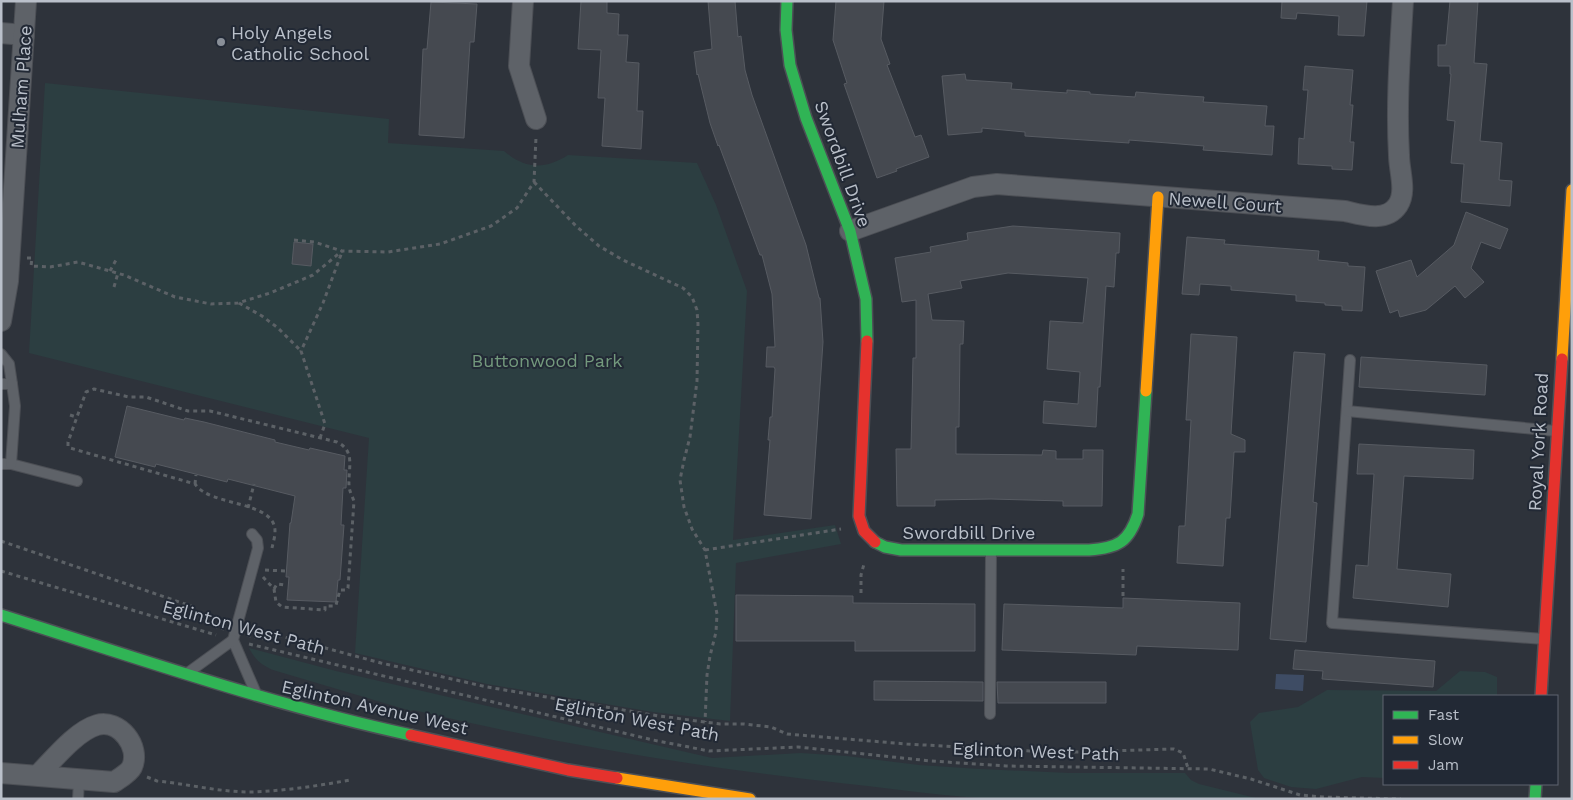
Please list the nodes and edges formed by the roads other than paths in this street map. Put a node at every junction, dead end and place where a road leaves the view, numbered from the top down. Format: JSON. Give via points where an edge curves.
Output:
{"nodes":[{"id":1,"x":26,"y":1,"type":"edge"},
{"id":2,"x":523,"y":1,"type":"edge"},
{"id":3,"x":787,"y":1,"type":"edge"},
{"id":4,"x":1403,"y":1,"type":"edge"},
{"id":5,"x":1,"y":33,"type":"edge"},
{"id":6,"x":24,"y":35,"type":"junction"},
{"id":7,"x":536,"y":119,"type":"road end"},
{"id":8,"x":1572,"y":190,"type":"edge"},
{"id":9,"x":1158,"y":197,"type":"junction"},
{"id":10,"x":850,"y":231,"type":"junction"},
{"id":11,"x":5,"y":281,"type":"edge"},
{"id":12,"x":1,"y":321,"type":"edge"},
{"id":13,"x":1,"y":354,"type":"edge"},
{"id":14,"x":1350,"y":360,"type":"dead end"},
{"id":15,"x":7,"y":384,"type":"edge"},
{"id":16,"x":1347,"y":411,"type":"junction"},
{"id":17,"x":1556,"y":431,"type":"junction"},
{"id":18,"x":6,"y":464,"type":"edge"},
{"id":19,"x":77,"y":481,"type":"dead end"},
{"id":20,"x":252,"y":534,"type":"dead end"},
{"id":21,"x":991,"y":550,"type":"junction"},
{"id":22,"x":1,"y":615,"type":"edge"},
{"id":23,"x":234,"y":636,"type":"junction"},
{"id":24,"x":1545,"y":640,"type":"junction"},
{"id":25,"x":186,"y":674,"type":"junction"},
{"id":26,"x":1541,"y":695,"type":"edge"},
{"id":27,"x":257,"y":696,"type":"junction"},
{"id":28,"x":990,"y":714,"type":"dead end"},
{"id":29,"x":1,"y":773,"type":"edge"},
{"id":30,"x":38,"y":775,"type":"junction"},
{"id":31,"x":1536,"y":785,"type":"edge"},
{"id":32,"x":79,"y":789,"type":"edge"},
{"id":33,"x":750,"y":799,"type":"edge"},
{"id":34,"x":1535,"y":799,"type":"edge"}],
"edges":[{"from":1,"to":6,"type":"street","name":"Mulham Place"},
{"from":2,"to":7,"type":"street","via":[[519,66]]},
{"from":3,"to":10,"type":"main road","name":"Swordbill Drive","via":[[790,65],[806,118]]},
{"from":4,"to":9,"type":"street","name":"Newell Court","via":[[1398,95],[1398,155],[1402,188],[1398,205],[1389,213],[1377,217],[1345,210]]},
{"from":5,"to":6,"type":"street"},
{"from":6,"to":11,"type":"street","name":"Mulham Place"},
{"from":8,"to":17,"type":"main road","name":"Royal York Road"},
{"from":9,"to":10,"type":"street","name":"Newell Court","via":[[997,184],[973,188]]},
{"from":9,"to":21,"type":"main road","name":"Swordbill Drive","via":[[1140,491],[1134,528],[1125,540],[1103,550]]},
{"from":10,"to":21,"type":"main road","name":"Swordbill Drive","via":[[863,282],[867,317],[867,379],[859,502],[861,526],[874,542],[884,548]]},
{"from":11,"to":12,"type":"street","name":"Mulham Place"},
{"from":13,"to":15,"type":"lane","via":[[8,364]]},
{"from":14,"to":16,"type":"lane"},
{"from":15,"to":18,"type":"lane","via":[[15,406]]},
{"from":16,"to":17,"type":"lane"},
{"from":16,"to":24,"type":"lane","via":[[1332,623]]},
{"from":17,"to":24,"type":"main road","name":"Royal York Road"},
{"from":18,"to":19,"type":"lane"},
{"from":20,"to":23,"type":"lane","via":[[258,548]]},
{"from":21,"to":28,"type":"lane"},
{"from":22,"to":25,"type":"main road","name":"Eglinton Avenue West"},
{"from":23,"to":25,"type":"lane"},
{"from":23,"to":27,"type":"lane"},
{"from":24,"to":26,"type":"main road","name":"Royal York Road"},
{"from":25,"to":27,"type":"main road","name":"Eglinton Avenue West"},
{"from":27,"to":33,"type":"main road","name":"Eglinton Avenue West","via":[[364,725],[568,770]]},
{"from":29,"to":30,"type":"street"},
{"from":30,"to":32,"type":"street"},
{"from":30,"to":32,"type":"street","via":[[85,730],[101,725],[117,728],[128,739],[134,754],[131,769],[114,782]]},
{"from":31,"to":34,"type":"main road"}]}
